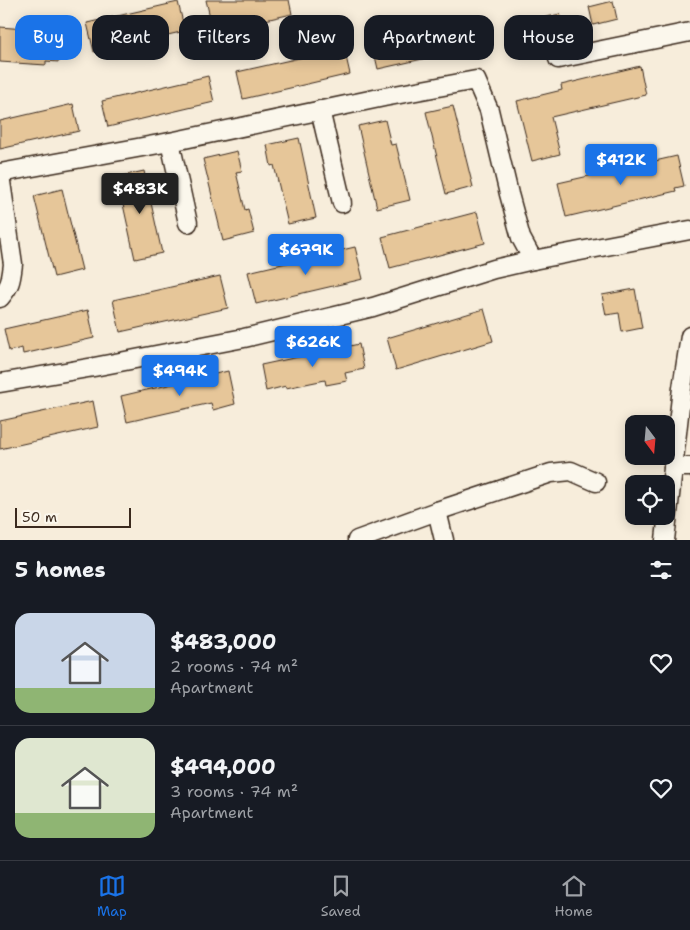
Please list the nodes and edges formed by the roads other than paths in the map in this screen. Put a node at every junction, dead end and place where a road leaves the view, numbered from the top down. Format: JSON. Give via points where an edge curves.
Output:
{"nodes":[{"id":1,"x":690,"y":32,"type":"edge"},
{"id":2,"x":593,"y":52,"type":"edge"},
{"id":3,"x":320,"y":110,"type":"junction"},
{"id":4,"x":170,"y":142,"type":"junction"},
{"id":5,"x":0,"y":174,"type":"edge"},
{"id":6,"x":342,"y":203,"type":"dead end"},
{"id":7,"x":188,"y":223,"type":"dead end"},
{"id":8,"x":690,"y":230,"type":"edge"},
{"id":9,"x":533,"y":260,"type":"junction"},
{"id":10,"x":0,"y":298,"type":"edge"},
{"id":11,"x":690,"y":336,"type":"edge"},
{"id":12,"x":688,"y":361,"type":"edge"},
{"id":13,"x":0,"y":382,"type":"edge"},
{"id":14,"x":682,"y":467,"type":"edge"},
{"id":15,"x":596,"y":482,"type":"dead end"},
{"id":16,"x":437,"y":511,"type":"junction"},
{"id":17,"x":357,"y":540,"type":"edge"},
{"id":18,"x":444,"y":540,"type":"edge"},
{"id":19,"x":665,"y":540,"type":"edge"}],
"edges":[{"from":1,"to":2,"type":"street"},
{"from":3,"to":4,"type":"street"},
{"from":3,"to":6,"type":"street"},
{"from":3,"to":9,"type":"street","via":[[476,80],[489,110],[521,238]]},
{"from":4,"to":5,"type":"street"},
{"from":4,"to":7,"type":"street"},
{"from":5,"to":10,"type":"street","via":[[13,264],[8,288]]},
{"from":8,"to":9,"type":"street"},
{"from":9,"to":13,"type":"street","via":[[373,307],[244,338]]},
{"from":11,"to":12,"type":"street"},
{"from":12,"to":14,"type":"street"},
{"from":14,"to":19,"type":"street"},
{"from":15,"to":16,"type":"street","via":[[572,471],[560,471]]},
{"from":16,"to":17,"type":"street"},
{"from":16,"to":18,"type":"street"}]}
